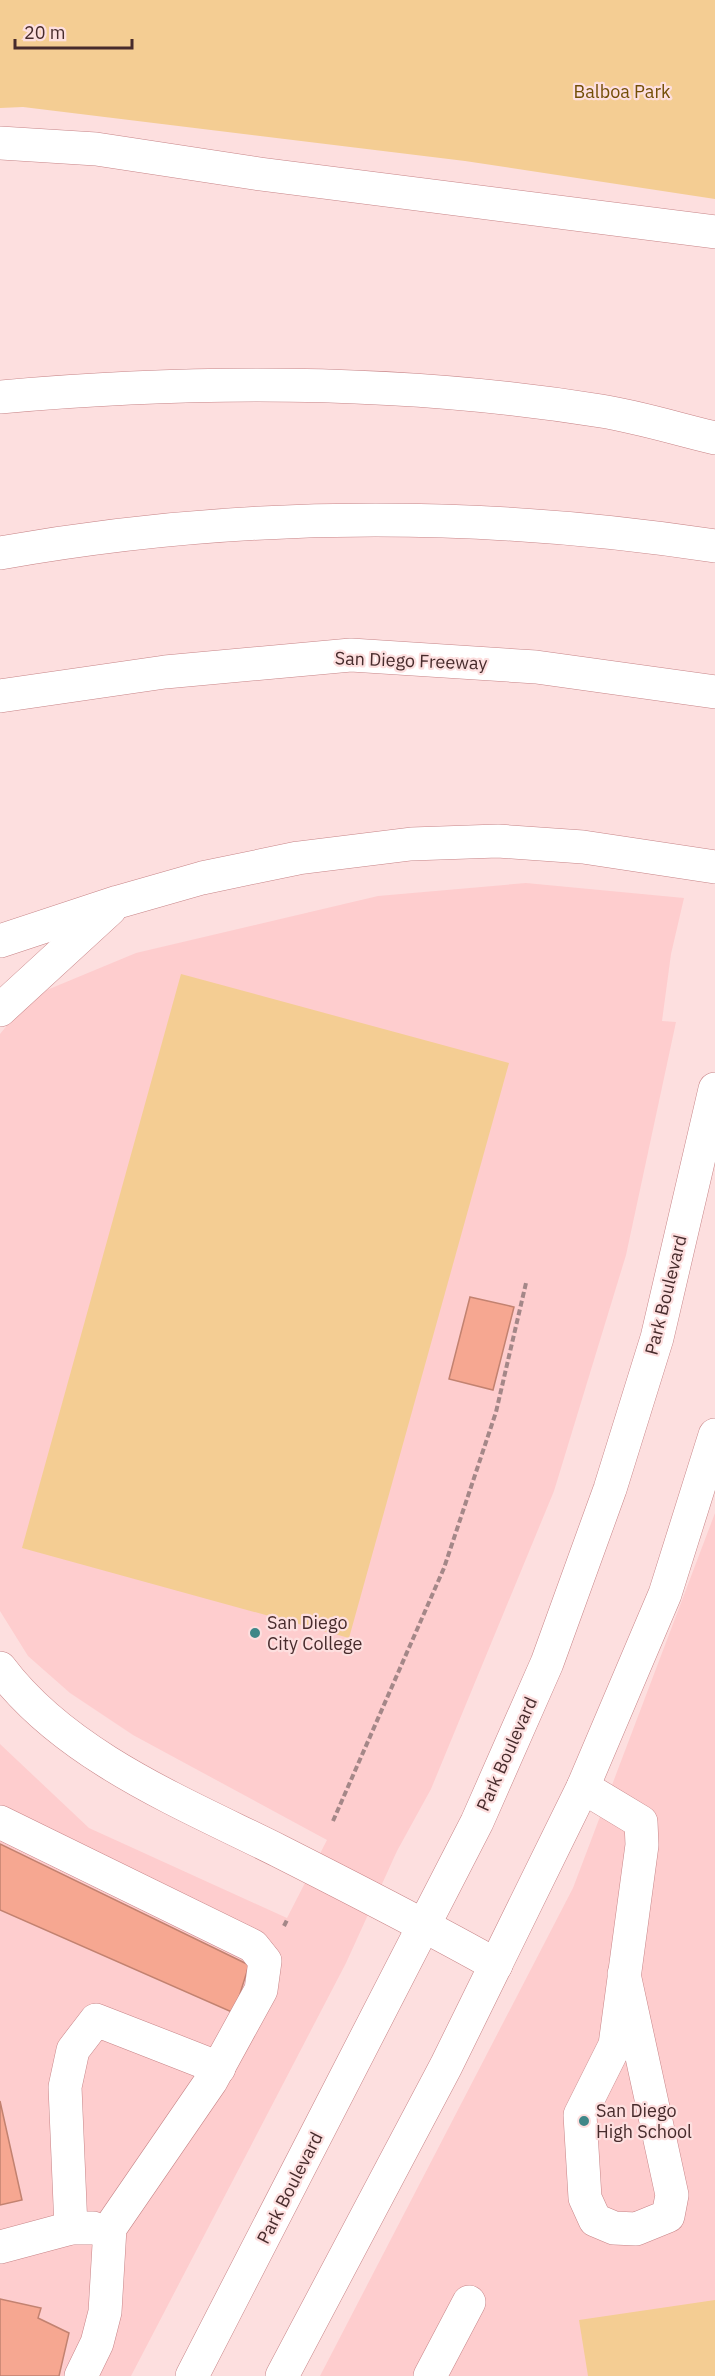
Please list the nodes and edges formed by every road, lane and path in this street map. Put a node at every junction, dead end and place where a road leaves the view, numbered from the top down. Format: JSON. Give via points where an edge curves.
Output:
{"nodes":[{"id":1,"x":0,"y":143,"type":"edge"},
{"id":2,"x":715,"y":231,"type":"edge"},
{"id":3,"x":0,"y":398,"type":"edge"},
{"id":4,"x":715,"y":438,"type":"edge"},
{"id":5,"x":715,"y":546,"type":"edge"},
{"id":6,"x":0,"y":553,"type":"edge"},
{"id":7,"x":667,"y":684,"type":"junction"},
{"id":8,"x":715,"y":692,"type":"edge"},
{"id":9,"x":0,"y":696,"type":"edge"},
{"id":10,"x":715,"y":715,"type":"edge"},
{"id":11,"x":715,"y":867,"type":"edge"},
{"id":12,"x":118,"y":902,"type":"junction"},
{"id":13,"x":0,"y":940,"type":"edge"},
{"id":14,"x":0,"y":1010,"type":"edge"},
{"id":15,"x":715,"y":1089,"type":"edge"},
{"id":16,"x":526,"y":1283,"type":"dead end"},
{"id":17,"x":715,"y":1435,"type":"edge"},
{"id":18,"x":0,"y":1668,"type":"edge"},
{"id":19,"x":584,"y":1787,"type":"junction"},
{"id":20,"x":333,"y":1821,"type":"dead end"},
{"id":21,"x":0,"y":1822,"type":"edge"},
{"id":22,"x":425,"y":1926,"type":"junction"},
{"id":23,"x":496,"y":1965,"type":"junction"},
{"id":24,"x":624,"y":1974,"type":"junction"},
{"id":25,"x":219,"y":2068,"type":"junction"},
{"id":26,"x":71,"y":2228,"type":"junction"},
{"id":27,"x":110,"y":2228,"type":"junction"},
{"id":28,"x":0,"y":2247,"type":"edge"},
{"id":29,"x":469,"y":2302,"type":"dead end"},
{"id":30,"x":81,"y":2376,"type":"edge"},
{"id":31,"x":192,"y":2376,"type":"edge"},
{"id":32,"x":282,"y":2376,"type":"edge"},
{"id":33,"x":430,"y":2376,"type":"edge"}],
"edges":[{"from":1,"to":2,"type":"main road","via":[[96,149],[260,174]]},
{"from":3,"to":4,"type":"main road","via":[[102,388],[351,387],[479,395],[603,411]]},
{"from":5,"to":6,"type":"main road","via":[[624,532],[510,522],[383,519],[174,529],[78,539]]},
{"from":7,"to":8,"type":"main road","name":"San Diego Freeway"},
{"from":7,"to":9,"type":"main road","name":"San Diego Freeway","via":[[536,667],[351,655],[165,672]]},
{"from":7,"to":10,"type":"main road"},
{"from":11,"to":12,"type":"main road","via":[[583,847],[498,841],[411,844],[202,878]]},
{"from":12,"to":13,"type":"main road"},
{"from":12,"to":14,"type":"main road"},
{"from":15,"to":22,"type":"main road","name":"Park Boulevard","via":[[657,1338],[610,1489],[547,1663],[477,1822]]},
{"from":16,"to":20,"type":"path","via":[[496,1412],[444,1568]]},
{"from":17,"to":19,"type":"main road","via":[[665,1594]]},
{"from":18,"to":22,"type":"main road","via":[[18,1692],[51,1723],[152,1788]]},
{"from":19,"to":23,"type":"main road"},
{"from":19,"to":24,"type":"main road","via":[[641,1822],[642,1845]]},
{"from":21,"to":25,"type":"main road","via":[[252,1946],[265,1961],[261,1990]]},
{"from":22,"to":23,"type":"main road"},
{"from":22,"to":31,"type":"main road","name":"Park Boulevard"},
{"from":23,"to":32,"type":"main road"},
{"from":24,"to":24,"type":"main road","via":[[615,2045],[580,2115],[585,2199],[596,2220],[614,2228],[636,2229],[668,2216],[672,2195]]},
{"from":25,"to":26,"type":"main road","via":[[96,2020],[73,2050],[65,2087]]},
{"from":25,"to":27,"type":"main road"},
{"from":26,"to":27,"type":"main road"},
{"from":26,"to":28,"type":"main road"},
{"from":27,"to":30,"type":"main road","via":[[105,2312],[97,2343]]},
{"from":29,"to":33,"type":"main road"}]}
